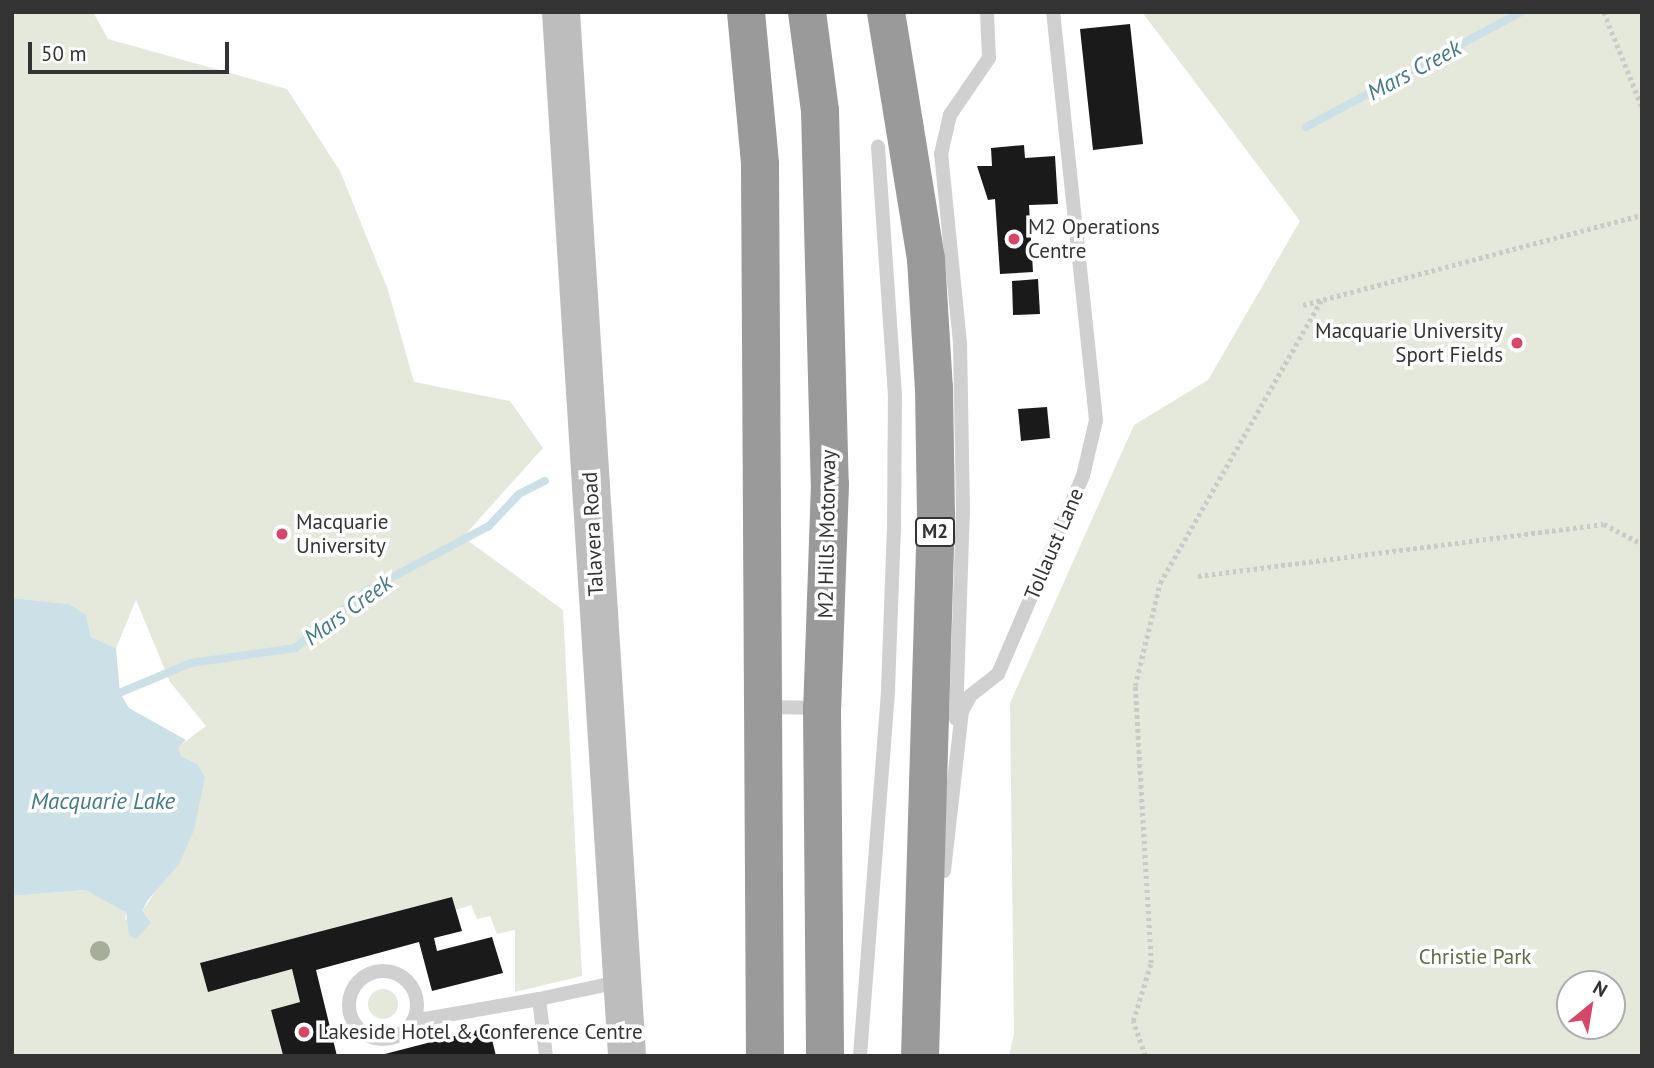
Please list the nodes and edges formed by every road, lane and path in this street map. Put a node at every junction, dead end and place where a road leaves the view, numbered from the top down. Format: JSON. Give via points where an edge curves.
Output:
{"nodes":[{"id":1,"x":561,"y":12,"type":"edge"},
{"id":2,"x":746,"y":12,"type":"edge"},
{"id":3,"x":807,"y":12,"type":"edge"},
{"id":4,"x":886,"y":12,"type":"edge"},
{"id":5,"x":987,"y":12,"type":"edge"},
{"id":6,"x":1053,"y":12,"type":"edge"},
{"id":7,"x":1604,"y":12,"type":"edge"},
{"id":8,"x":1642,"y":107,"type":"edge"},
{"id":9,"x":878,"y":147,"type":"dead end"},
{"id":10,"x":1642,"y":215,"type":"edge"},
{"id":11,"x":1321,"y":301,"type":"junction"},
{"id":12,"x":1303,"y":305,"type":"dead end"},
{"id":13,"x":1642,"y":544,"type":"edge"},
{"id":14,"x":1198,"y":576,"type":"dead end"},
{"id":15,"x":760,"y":707,"type":"junction"},
{"id":16,"x":822,"y":708,"type":"junction"},
{"id":17,"x":956,"y":738,"type":"junction"},
{"id":18,"x":943,"y":882,"type":"dead end"},
{"id":19,"x":942,"y":908,"type":"dead end"},
{"id":20,"x":620,"y":981,"type":"junction"},
{"id":21,"x":539,"y":999,"type":"junction"},
{"id":22,"x":413,"y":1021,"type":"junction"},
{"id":23,"x":546,"y":1056,"type":"edge"},
{"id":24,"x":627,"y":1056,"type":"edge"},
{"id":25,"x":765,"y":1056,"type":"edge"},
{"id":26,"x":825,"y":1056,"type":"edge"},
{"id":27,"x":860,"y":1056,"type":"edge"},
{"id":28,"x":921,"y":1056,"type":"edge"},
{"id":29,"x":1145,"y":1056,"type":"edge"}],
"edges":[{"from":1,"to":20,"type":"street","name":"Talavera Road"},
{"from":2,"to":15,"type":"highway","via":[[760,164]]},
{"from":3,"to":16,"type":"highway","name":"M2 Hills Motorway","via":[[820,111],[826,267],[830,484]]},
{"from":4,"to":28,"type":"highway","number":"M2","via":[[926,259],[934,388],[936,514]]},
{"from":5,"to":17,"type":"lane","via":[[989,58],[950,115],[941,155],[960,342],[963,512]]},
{"from":6,"to":17,"type":"lane","name":"Tollaust Lane","via":[[1096,420],[1083,476],[999,674],[971,695]]},
{"from":7,"to":8,"type":"path"},
{"from":9,"to":27,"type":"lane","via":[[894,382],[894,530],[888,690]]},
{"from":10,"to":11,"type":"path"},
{"from":11,"to":12,"type":"path"},
{"from":11,"to":29,"type":"path","via":[[1160,583],[1135,686],[1150,963],[1133,1021]]},
{"from":13,"to":14,"type":"path","via":[[1604,524]]},
{"from":15,"to":16,"type":"lane"},
{"from":15,"to":25,"type":"highway"},
{"from":16,"to":26,"type":"highway","name":"M2 Hills Motorway"},
{"from":17,"to":18,"type":"lane","name":"Tollaust Lane"},
{"from":19,"to":28,"type":"lane"},
{"from":20,"to":21,"type":"lane"},
{"from":20,"to":24,"type":"street","name":"Talavera Road"},
{"from":21,"to":22,"type":"lane"},
{"from":21,"to":23,"type":"lane"},
{"from":22,"to":22,"type":"lane","via":[[396,1037],[372,1038],[354,1024],[351,990],[366,975],[398,974],[417,1000]]}]}
